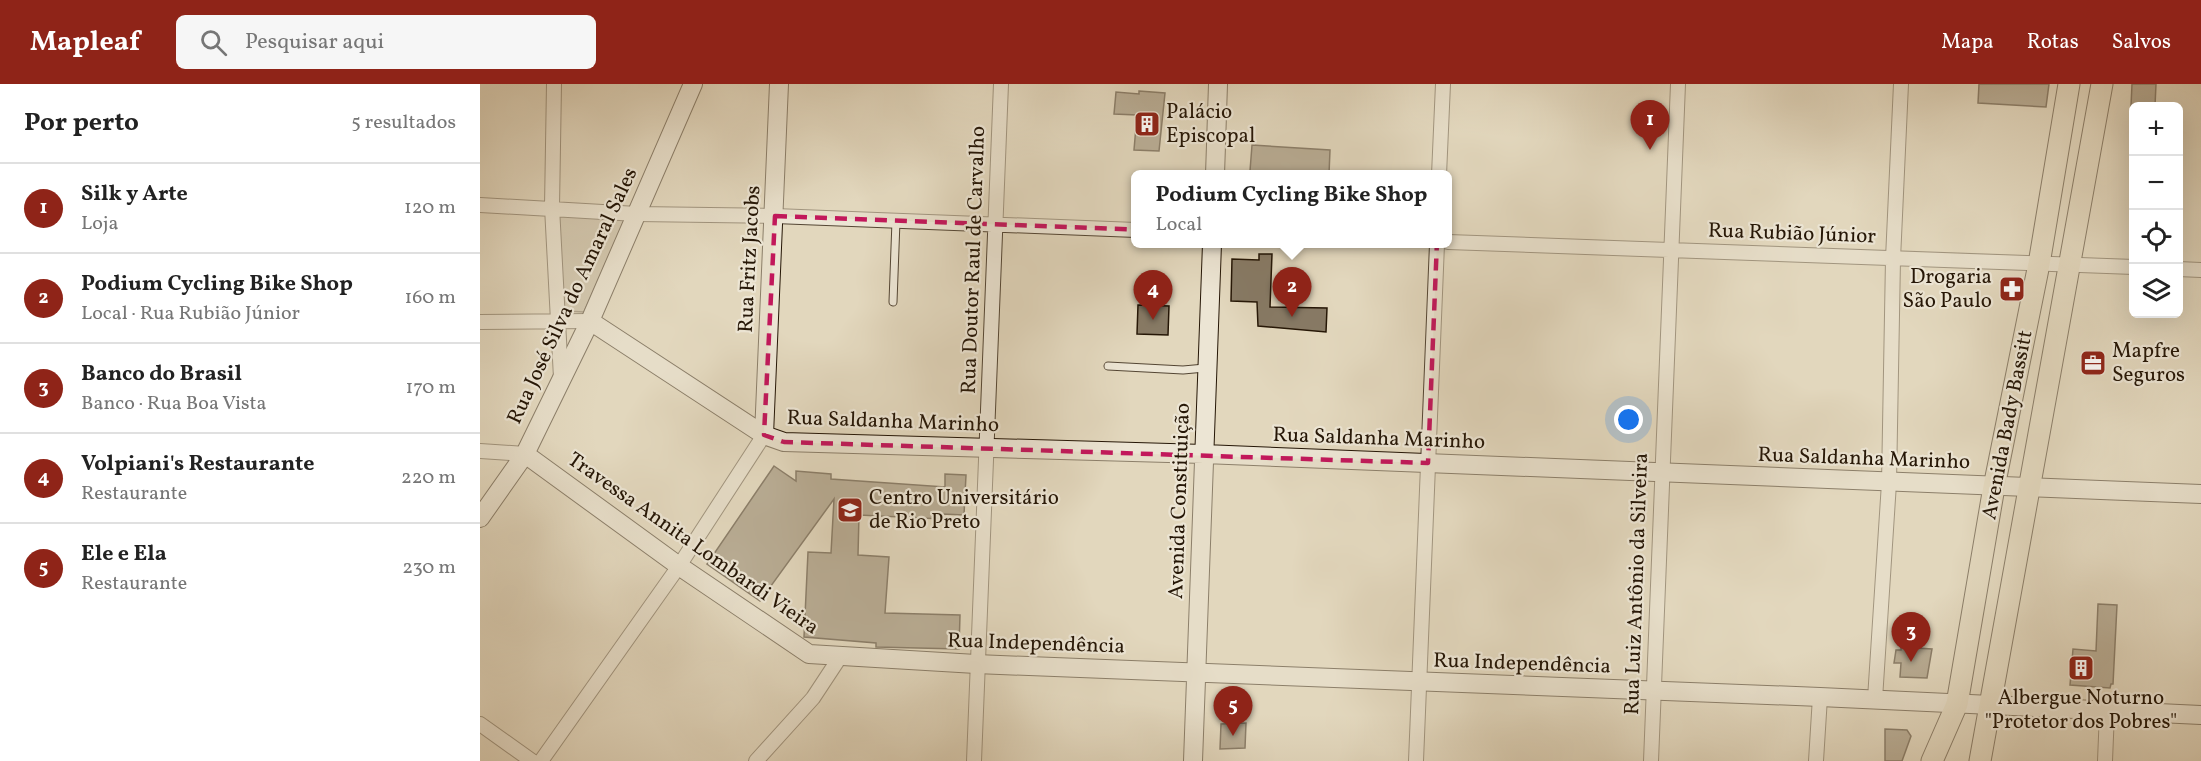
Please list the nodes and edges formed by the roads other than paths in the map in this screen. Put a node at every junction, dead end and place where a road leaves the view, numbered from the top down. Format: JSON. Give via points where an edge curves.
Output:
{"nodes":[{"id":1,"x":554,"y":84,"type":"edge"},
{"id":2,"x":693,"y":84,"type":"edge"},
{"id":3,"x":779,"y":84,"type":"edge"},
{"id":4,"x":1001,"y":84,"type":"edge"},
{"id":5,"x":1218,"y":84,"type":"edge"},
{"id":6,"x":1443,"y":84,"type":"edge"},
{"id":7,"x":1678,"y":84,"type":"edge"},
{"id":8,"x":1901,"y":84,"type":"edge"},
{"id":9,"x":2069,"y":84,"type":"edge"},
{"id":10,"x":2102,"y":84,"type":"edge"},
{"id":11,"x":1215,"y":170,"type":"edge"},
{"id":12,"x":1439,"y":170,"type":"edge"},
{"id":13,"x":480,"y":205,"type":"edge"},
{"id":14,"x":552,"y":207,"type":"junction"},
{"id":15,"x":637,"y":214,"type":"junction"},
{"id":16,"x":775,"y":216,"type":"junction"},
{"id":17,"x":896,"y":221,"type":"junction"},
{"id":18,"x":997,"y":225,"type":"junction"},
{"id":19,"x":1131,"y":230,"type":"edge"},
{"id":20,"x":1452,"y":242,"type":"edge"},
{"id":21,"x":1212,"y":248,"type":"edge"},
{"id":22,"x":1437,"y":248,"type":"edge"},
{"id":23,"x":1672,"y":250,"type":"junction"},
{"id":24,"x":1893,"y":259,"type":"junction"},
{"id":25,"x":2039,"y":264,"type":"junction"},
{"id":26,"x":2069,"y":265,"type":"junction"},
{"id":27,"x":2129,"y":267,"type":"edge"},
{"id":28,"x":2183,"y":269,"type":"edge"},
{"id":29,"x":2201,"y":270,"type":"edge"},
{"id":30,"x":893,"y":302,"type":"dead end"},
{"id":31,"x":590,"y":321,"type":"junction"},
{"id":32,"x":480,"y":322,"type":"edge"},
{"id":33,"x":559,"y":323,"type":"junction"},
{"id":34,"x":1108,"y":366,"type":"dead end"},
{"id":35,"x":1208,"y":368,"type":"junction"},
{"id":36,"x":561,"y":378,"type":"junction"},
{"id":37,"x":764,"y":435,"type":"junction"},
{"id":38,"x":987,"y":449,"type":"junction"},
{"id":39,"x":480,"y":451,"type":"edge"},
{"id":40,"x":525,"y":454,"type":"junction"},
{"id":41,"x":1204,"y":454,"type":"junction"},
{"id":42,"x":1428,"y":463,"type":"junction"},
{"id":43,"x":1663,"y":473,"type":"junction"},
{"id":44,"x":1889,"y":483,"type":"junction"},
{"id":45,"x":1994,"y":487,"type":"junction"},
{"id":46,"x":2030,"y":489,"type":"junction"},
{"id":47,"x":2201,"y":494,"type":"edge"},
{"id":48,"x":480,"y":518,"type":"edge"},
{"id":49,"x":679,"y":566,"type":"junction"},
{"id":50,"x":840,"y":657,"type":"junction"},
{"id":51,"x":976,"y":664,"type":"junction"},
{"id":52,"x":1196,"y":673,"type":"junction"},
{"id":53,"x":1419,"y":682,"type":"junction"},
{"id":54,"x":1654,"y":692,"type":"junction"},
{"id":55,"x":1820,"y":697,"type":"junction"},
{"id":56,"x":1875,"y":699,"type":"junction"},
{"id":57,"x":1957,"y":704,"type":"junction"},
{"id":58,"x":1989,"y":706,"type":"junction"},
{"id":59,"x":2107,"y":712,"type":"junction"},
{"id":60,"x":2201,"y":715,"type":"edge"},
{"id":61,"x":480,"y":724,"type":"edge"},
{"id":62,"x":532,"y":761,"type":"edge"},
{"id":63,"x":542,"y":761,"type":"edge"},
{"id":64,"x":756,"y":761,"type":"edge"},
{"id":65,"x":974,"y":761,"type":"edge"},
{"id":66,"x":1193,"y":761,"type":"edge"},
{"id":67,"x":1416,"y":761,"type":"edge"},
{"id":68,"x":1651,"y":761,"type":"edge"},
{"id":69,"x":1816,"y":761,"type":"edge"},
{"id":70,"x":1932,"y":761,"type":"edge"},
{"id":71,"x":1980,"y":761,"type":"edge"},
{"id":72,"x":2105,"y":761,"type":"edge"}],
"edges":[{"from":1,"to":14,"type":"street"},
{"from":2,"to":15,"type":"street","name":"Rua José Silva do Amaral Sales"},
{"from":3,"to":16,"type":"street","name":"Rua Fritz Jacobs"},
{"from":4,"to":18,"type":"street","name":"Rua Doutor Raul de Carvalho"},
{"from":5,"to":11,"type":"street"},
{"from":6,"to":12,"type":"street"},
{"from":7,"to":23,"type":"street","name":"Rua Luiz Antônio da Silveira"},
{"from":8,"to":24,"type":"street"},
{"from":9,"to":25,"type":"main road","name":"Avenida Bady Bassitt"},
{"from":10,"to":26,"type":"main road","name":"Avenida Bady Bassitt"},
{"from":13,"to":14,"type":"street"},
{"from":14,"to":15,"type":"street"},
{"from":14,"to":33,"type":"street"},
{"from":15,"to":16,"type":"street"},
{"from":15,"to":31,"type":"street","name":"Rua José Silva do Amaral Sales"},
{"from":16,"to":17,"type":"street"},
{"from":16,"to":37,"type":"street","name":"Rua Fritz Jacobs"},
{"from":17,"to":18,"type":"street"},
{"from":17,"to":30,"type":"lane"},
{"from":18,"to":19,"type":"street"},
{"from":18,"to":38,"type":"street","name":"Rua Doutor Raul de Carvalho"},
{"from":20,"to":23,"type":"street","name":"Rua Rubião Júnior"},
{"from":21,"to":35,"type":"street","name":"Avenida Constituição"},
{"from":22,"to":42,"type":"street"},
{"from":23,"to":24,"type":"street","name":"Rua Rubião Júnior"},
{"from":23,"to":43,"type":"street","name":"Rua Luiz Antônio da Silveira"},
{"from":24,"to":25,"type":"street","name":"Rua Rubião Júnior"},
{"from":24,"to":44,"type":"street"},
{"from":25,"to":26,"type":"street","name":"Rua Rubião Júnior"},
{"from":25,"to":45,"type":"main road","name":"Avenida Bady Bassitt"},
{"from":26,"to":27,"type":"street","name":"Rua Rubião Júnior"},
{"from":26,"to":46,"type":"main road","name":"Avenida Bady Bassitt"},
{"from":28,"to":29,"type":"street"},
{"from":31,"to":33,"type":"street"},
{"from":31,"to":36,"type":"street","name":"Rua José Silva do Amaral Sales"},
{"from":31,"to":37,"type":"street","name":"Rua Saldanha Marinho"},
{"from":32,"to":33,"type":"street"},
{"from":33,"to":36,"type":"street"},
{"from":34,"to":35,"type":"lane"},
{"from":35,"to":41,"type":"street","name":"Avenida Constituição"},
{"from":36,"to":40,"type":"street","name":"Rua José Silva do Amaral Sales"},
{"from":37,"to":38,"type":"street","name":"Rua Saldanha Marinho","via":[[784,442]]},
{"from":37,"to":49,"type":"street"},
{"from":38,"to":41,"type":"street","name":"Rua Saldanha Marinho"},
{"from":38,"to":51,"type":"street","name":"Rua Doutor Raul de Carvalho"},
{"from":39,"to":40,"type":"street"},
{"from":40,"to":48,"type":"street","name":"Rua José Silva do Amaral Sales"},
{"from":40,"to":49,"type":"street","name":"Travessa Annita Lombardi Vieira"},
{"from":41,"to":42,"type":"street","name":"Rua Saldanha Marinho"},
{"from":41,"to":52,"type":"street","name":"Avenida Constituição"},
{"from":42,"to":43,"type":"street","name":"Rua Saldanha Marinho"},
{"from":42,"to":53,"type":"street"},
{"from":43,"to":44,"type":"street","name":"Rua Saldanha Marinho"},
{"from":43,"to":54,"type":"street","name":"Rua Luiz Antônio da Silveira"},
{"from":44,"to":45,"type":"street","name":"Rua Saldanha Marinho"},
{"from":44,"to":56,"type":"street"},
{"from":45,"to":46,"type":"street","name":"Rua Saldanha Marinho"},
{"from":45,"to":57,"type":"main road","name":"Avenida Bady Bassitt"},
{"from":46,"to":47,"type":"street","name":"Rua Saldanha Marinho"},
{"from":46,"to":58,"type":"main road","name":"Avenida Bady Bassitt"},
{"from":49,"to":50,"type":"street","name":"Travessa Annita Lombardi Vieira","via":[[809,654]]},
{"from":49,"to":63,"type":"street"},
{"from":50,"to":51,"type":"street","name":"Rua Independência"},
{"from":50,"to":64,"type":"street","via":[[813,698]]},
{"from":51,"to":52,"type":"street","name":"Rua Independência"},
{"from":51,"to":65,"type":"street","name":"Rua Doutor Raul de Carvalho"},
{"from":52,"to":53,"type":"street","name":"Rua Independência"},
{"from":52,"to":66,"type":"street","name":"Avenida Constituição"},
{"from":53,"to":54,"type":"street","name":"Rua Independência"},
{"from":53,"to":67,"type":"street"},
{"from":54,"to":55,"type":"street","name":"Rua Independência"},
{"from":54,"to":68,"type":"street","name":"Rua Luiz Antônio da Silveira"},
{"from":55,"to":56,"type":"street","name":"Rua Independência"},
{"from":55,"to":69,"type":"street"},
{"from":56,"to":57,"type":"street","name":"Rua Independência"},
{"from":57,"to":58,"type":"street","name":"Rua Independência"},
{"from":57,"to":70,"type":"main road","name":"Avenida Bady Bassitt"},
{"from":58,"to":59,"type":"street","name":"Rua Independência"},
{"from":58,"to":71,"type":"main road","name":"Avenida Bady Bassitt"},
{"from":59,"to":60,"type":"street","name":"Rua Independência"},
{"from":59,"to":72,"type":"street"},
{"from":61,"to":62,"type":"street"}]}
